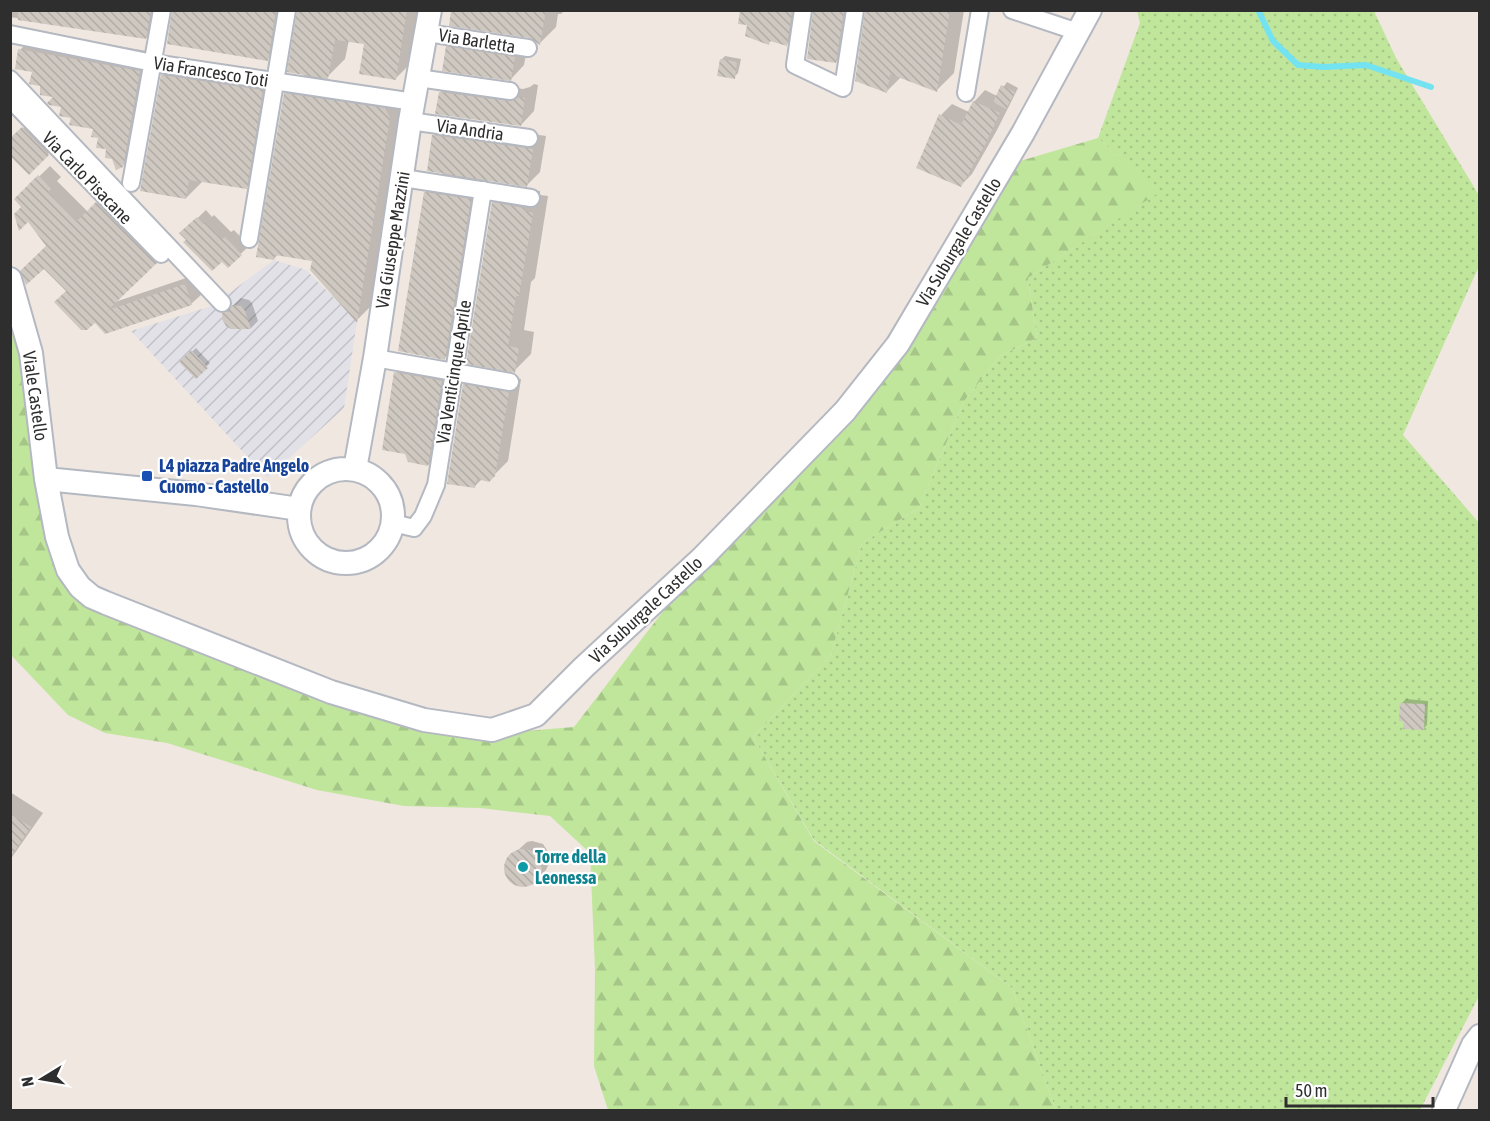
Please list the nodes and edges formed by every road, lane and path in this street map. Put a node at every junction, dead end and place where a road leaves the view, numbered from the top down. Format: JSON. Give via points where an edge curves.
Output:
{"nodes":[{"id":1,"x":162,"y":10,"type":"edge"},
{"id":2,"x":287,"y":10,"type":"edge"},
{"id":3,"x":803,"y":10,"type":"edge"},
{"id":4,"x":855,"y":10,"type":"edge"},
{"id":5,"x":980,"y":10,"type":"edge"},
{"id":6,"x":1012,"y":10,"type":"edge"},
{"id":7,"x":1090,"y":10,"type":"edge"},
{"id":8,"x":429,"y":22,"type":"edge"},
{"id":9,"x":1078,"y":32,"type":"junction"},
{"id":10,"x":10,"y":34,"type":"edge"},
{"id":11,"x":528,"y":48,"type":"dead end"},
{"id":12,"x":153,"y":63,"type":"junction"},
{"id":13,"x":418,"y":78,"type":"junction"},
{"id":14,"x":10,"y":79,"type":"edge"},
{"id":15,"x":276,"y":82,"type":"junction"},
{"id":16,"x":510,"y":91,"type":"dead end"},
{"id":17,"x":966,"y":93,"type":"dead end"},
{"id":18,"x":10,"y":99,"type":"edge"},
{"id":19,"x":412,"y":111,"type":"junction"},
{"id":20,"x":529,"y":138,"type":"dead end"},
{"id":21,"x":403,"y":178,"type":"junction"},
{"id":22,"x":131,"y":183,"type":"dead end"},
{"id":23,"x":483,"y":190,"type":"junction"},
{"id":24,"x":531,"y":198,"type":"dead end"},
{"id":25,"x":249,"y":239,"type":"dead end"},
{"id":26,"x":164,"y":257,"type":"dead end"},
{"id":27,"x":10,"y":279,"type":"edge"},
{"id":28,"x":222,"y":303,"type":"dead end"},
{"id":29,"x":375,"y":358,"type":"junction"},
{"id":30,"x":455,"y":372,"type":"junction"},
{"id":31,"x":510,"y":382,"type":"dead end"},
{"id":32,"x":355,"y":469,"type":"junction"},
{"id":33,"x":46,"y":479,"type":"junction"},
{"id":34,"x":298,"y":509,"type":"junction"},
{"id":35,"x":393,"y":523,"type":"junction"},
{"id":36,"x":1479,"y":1036,"type":"edge"},
{"id":37,"x":1444,"y":1110,"type":"edge"}],
"edges":[{"from":1,"to":12,"type":"street"},
{"from":2,"to":15,"type":"street"},
{"from":3,"to":4,"type":"street","via":[[795,65],[843,88]]},
{"from":5,"to":17,"type":"street"},
{"from":6,"to":9,"type":"street"},
{"from":7,"to":9,"type":"street","name":"Via Suburgale Castello"},
{"from":8,"to":11,"type":"street","name":"Via Barletta"},
{"from":8,"to":13,"type":"street","name":"Via Giuseppe Mazzini"},
{"from":9,"to":33,"type":"street","name":"Via Suburgale Castello","via":[[898,344],[845,411],[703,557],[536,715],[492,730],[424,720],[331,693],[92,597],[69,570],[57,537]]},
{"from":10,"to":12,"type":"street","name":"Via Francesco Toti"},
{"from":12,"to":15,"type":"street","name":"Via Francesco Toti"},
{"from":12,"to":22,"type":"street"},
{"from":13,"to":16,"type":"street"},
{"from":13,"to":19,"type":"street","name":"Via Giuseppe Mazzini"},
{"from":14,"to":28,"type":"street"},
{"from":15,"to":19,"type":"street","name":"Via Francesco Toti"},
{"from":15,"to":25,"type":"street"},
{"from":18,"to":26,"type":"street","name":"Via Carlo Pisacane"},
{"from":19,"to":20,"type":"street","name":"Via Andria"},
{"from":19,"to":21,"type":"street","name":"Via Giuseppe Mazzini"},
{"from":21,"to":23,"type":"street"},
{"from":21,"to":29,"type":"street","name":"Via Giuseppe Mazzini"},
{"from":23,"to":24,"type":"street"},
{"from":23,"to":30,"type":"street","name":"Via Venticinque Aprile"},
{"from":27,"to":33,"type":"street","name":"Viale Castello","via":[[31,353]]},
{"from":29,"to":30,"type":"street"},
{"from":29,"to":32,"type":"street","name":"Via Giuseppe Mazzini"},
{"from":30,"to":31,"type":"street"},
{"from":30,"to":35,"type":"street","name":"Via Venticinque Aprile","via":[[428,505],[414,528]]},
{"from":32,"to":34,"type":"street","via":[[340,468],[312,482]]},
{"from":32,"to":35,"type":"street","via":[[372,476],[385,489],[392,505]]},
{"from":33,"to":34,"type":"street"},
{"from":34,"to":35,"type":"street","via":[[303,538],[312,550],[339,564],[354,564],[380,550]]},
{"from":36,"to":37,"type":"street"}]}
